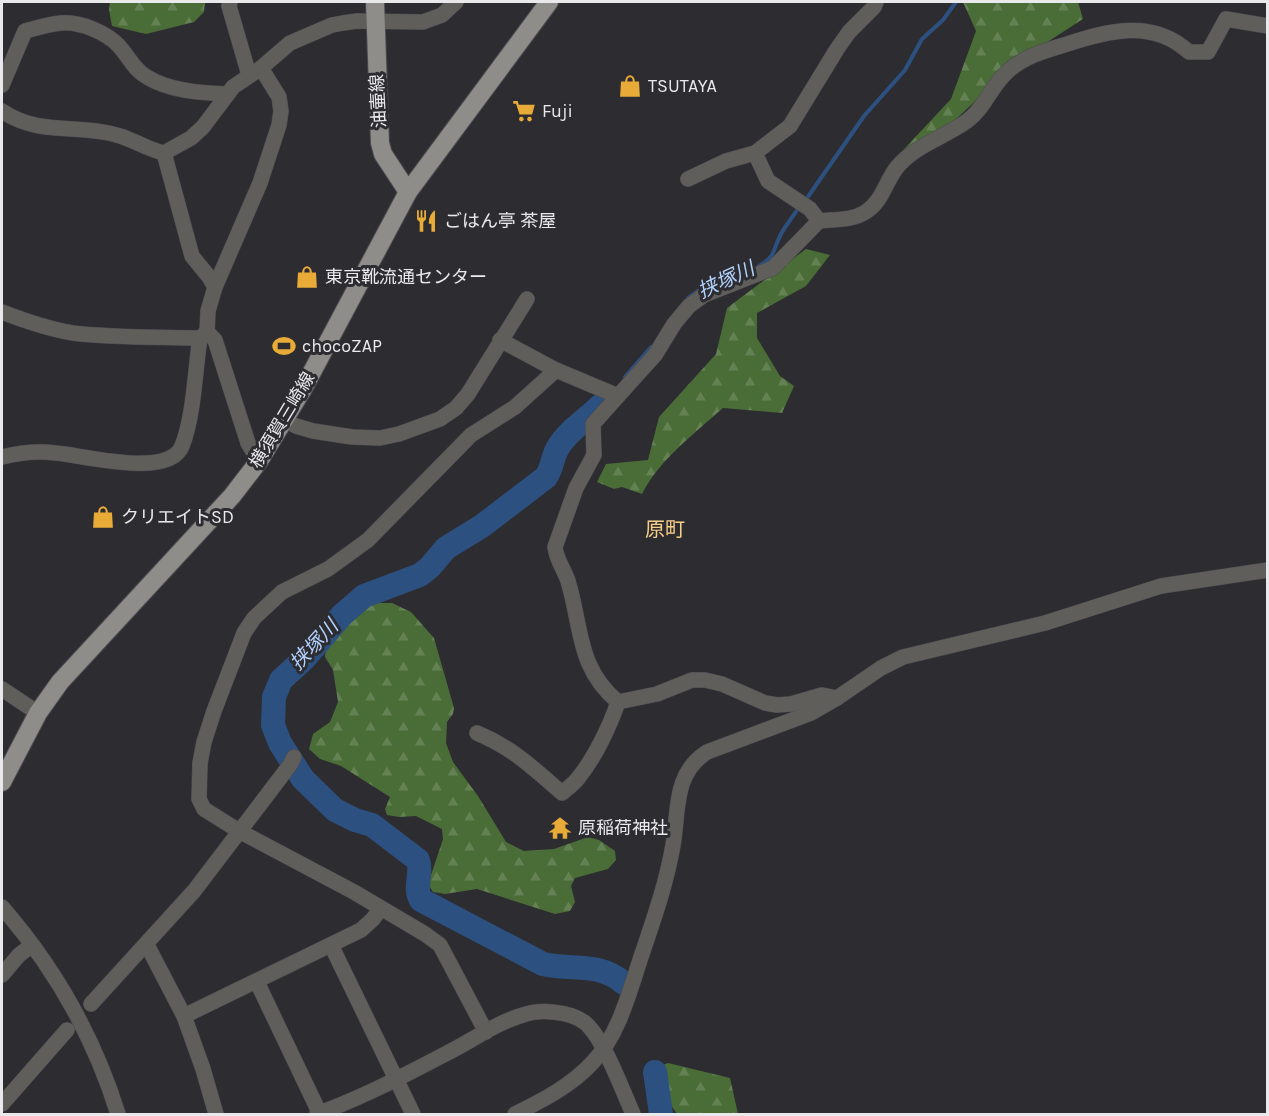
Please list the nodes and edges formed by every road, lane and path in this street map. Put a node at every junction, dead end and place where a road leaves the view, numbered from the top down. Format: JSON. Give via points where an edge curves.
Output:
{"nodes":[{"id":1,"x":230,"y":2,"type":"edge"},
{"id":2,"x":375,"y":2,"type":"edge"},
{"id":3,"x":456,"y":2,"type":"edge"},
{"id":4,"x":549,"y":2,"type":"edge"},
{"id":5,"x":876,"y":2,"type":"edge"},
{"id":6,"x":375,"y":22,"type":"junction"},
{"id":7,"x":1268,"y":26,"type":"edge"},
{"id":8,"x":255,"y":71,"type":"junction"},
{"id":9,"x":2,"y":85,"type":"edge"},
{"id":10,"x":228,"y":94,"type":"junction"},
{"id":11,"x":2,"y":111,"type":"edge"},
{"id":12,"x":164,"y":153,"type":"junction"},
{"id":13,"x":755,"y":153,"type":"junction"},
{"id":14,"x":688,"y":180,"type":"dead end"},
{"id":15,"x":408,"y":192,"type":"junction"},
{"id":16,"x":819,"y":220,"type":"junction"},
{"id":17,"x":215,"y":287,"type":"junction"},
{"id":18,"x":527,"y":299,"type":"dead end"},
{"id":19,"x":2,"y":312,"type":"edge"},
{"id":20,"x":203,"y":335,"type":"junction"},
{"id":21,"x":500,"y":340,"type":"junction"},
{"id":22,"x":556,"y":370,"type":"junction"},
{"id":23,"x":618,"y":396,"type":"junction"},
{"id":24,"x":285,"y":420,"type":"junction"},
{"id":25,"x":2,"y":457,"type":"edge"},
{"id":26,"x":259,"y":461,"type":"junction"},
{"id":27,"x":1268,"y":570,"type":"edge"},
{"id":28,"x":2,"y":689,"type":"edge"},
{"id":29,"x":837,"y":698,"type":"junction"},
{"id":30,"x":618,"y":702,"type":"junction"},
{"id":31,"x":38,"y":713,"type":"junction"},
{"id":32,"x":477,"y":733,"type":"dead end"},
{"id":33,"x":292,"y":761,"type":"dead end"},
{"id":34,"x":2,"y":782,"type":"edge"},
{"id":35,"x":239,"y":831,"type":"junction"},
{"id":36,"x":2,"y":907,"type":"edge"},
{"id":37,"x":381,"y":908,"type":"junction"},
{"id":38,"x":32,"y":945,"type":"junction"},
{"id":39,"x":147,"y":945,"type":"junction"},
{"id":40,"x":331,"y":945,"type":"junction"},
{"id":41,"x":2,"y":975,"type":"edge"},
{"id":42,"x":257,"y":982,"type":"junction"},
{"id":43,"x":91,"y":1004,"type":"dead end"},
{"id":44,"x":184,"y":1016,"type":"junction"},
{"id":45,"x":67,"y":1030,"type":"dead end"},
{"id":46,"x":486,"y":1032,"type":"junction"},
{"id":47,"x":603,"y":1049,"type":"junction"},
{"id":48,"x":396,"y":1079,"type":"junction"},
{"id":49,"x":2,"y":1104,"type":"edge"},
{"id":50,"x":118,"y":1114,"type":"edge"},
{"id":51,"x":216,"y":1114,"type":"edge"},
{"id":52,"x":319,"y":1114,"type":"edge"},
{"id":53,"x":413,"y":1114,"type":"edge"},
{"id":54,"x":515,"y":1114,"type":"edge"},
{"id":55,"x":633,"y":1114,"type":"edge"}],
"edges":[{"from":1,"to":8,"type":"street"},
{"from":2,"to":6,"type":"main road","name":"油壷線"},
{"from":3,"to":6,"type":"street","via":[[442,15],[423,22]]},
{"from":4,"to":15,"type":"main road","name":"横須賀三崎線"},
{"from":5,"to":13,"type":"street","via":[[837,49],[790,126]]},
{"from":6,"to":8,"type":"street","via":[[332,25],[290,43]]},
{"from":6,"to":15,"type":"main road","name":"油壷線","via":[[380,143]]},
{"from":7,"to":16,"type":"street","via":[[1226,19],[1208,52],[1189,52],[1178,41],[1140,30],[1104,32],[1036,54],[1005,74],[968,121],[915,151],[897,167],[880,198],[868,210],[855,218]]},
{"from":8,"to":10,"type":"street"},
{"from":8,"to":17,"type":"street","via":[[279,97],[279,125],[260,183]]},
{"from":9,"to":10,"type":"street","via":[[25,30],[63,22],[111,38],[147,78],[205,94]]},
{"from":10,"to":12,"type":"street","via":[[203,127]]},
{"from":11,"to":12,"type":"street","via":[[26,124],[121,136],[148,150]]},
{"from":12,"to":17,"type":"street","via":[[192,256]]},
{"from":13,"to":14,"type":"street","via":[[726,161]]},
{"from":13,"to":16,"type":"street","via":[[768,181],[810,209]]},
{"from":15,"to":24,"type":"main road","name":"横須賀三崎線"},
{"from":16,"to":23,"type":"street","via":[[773,268],[704,295],[689,306],[656,355]]},
{"from":17,"to":20,"type":"street"},
{"from":18,"to":21,"type":"street"},
{"from":19,"to":20,"type":"street","via":[[73,333]]},
{"from":20,"to":25,"type":"street","via":[[182,447],[176,455],[133,464],[54,452]]},
{"from":20,"to":26,"type":"street","via":[[214,340],[248,443]]},
{"from":21,"to":22,"type":"street"},
{"from":21,"to":24,"type":"street","via":[[468,393],[440,419],[380,438],[314,431]]},
{"from":22,"to":23,"type":"street"},
{"from":22,"to":35,"type":"street","via":[[514,407],[471,435],[368,540],[328,569],[282,592],[254,618],[244,633],[214,711],[200,763],[199,799],[204,810]]},
{"from":23,"to":30,"type":"street","via":[[593,424],[594,454],[576,488],[555,547],[568,579],[585,658]]},
{"from":24,"to":26,"type":"main road","name":"横須賀三崎線"},
{"from":26,"to":31,"type":"main road","name":"横須賀三崎線","via":[[232,496],[60,682]]},
{"from":27,"to":29,"type":"street","via":[[1161,586],[1045,623],[903,657]]},
{"from":28,"to":31,"type":"street"},
{"from":29,"to":30,"type":"street","via":[[822,695],[777,705],[722,684],[692,680],[657,694]]},
{"from":29,"to":47,"type":"street","via":[[811,713],[707,752],[685,772],[665,884],[630,993]]},
{"from":30,"to":32,"type":"street","via":[[578,779],[562,793],[500,742]]},
{"from":31,"to":34,"type":"main road","name":"横須賀三崎線"},
{"from":33,"to":35,"type":"street"},
{"from":35,"to":37,"type":"street"},
{"from":35,"to":39,"type":"street"},
{"from":36,"to":38,"type":"street"},
{"from":37,"to":40,"type":"street","via":[[361,930]]},
{"from":37,"to":46,"type":"street","via":[[440,945]]},
{"from":38,"to":41,"type":"street"},
{"from":38,"to":50,"type":"street","via":[[58,980],[81,1022]]},
{"from":39,"to":43,"type":"street"},
{"from":39,"to":44,"type":"street"},
{"from":40,"to":42,"type":"street"},
{"from":40,"to":48,"type":"street"},
{"from":42,"to":44,"type":"street"},
{"from":42,"to":52,"type":"street"},
{"from":44,"to":51,"type":"street"},
{"from":45,"to":49,"type":"street"},
{"from":46,"to":47,"type":"street","via":[[524,1014],[561,1013],[587,1024]]},
{"from":46,"to":48,"type":"street"},
{"from":47,"to":54,"type":"street","via":[[564,1087]]},
{"from":47,"to":55,"type":"street"},
{"from":48,"to":52,"type":"street"},
{"from":48,"to":53,"type":"street"}]}
